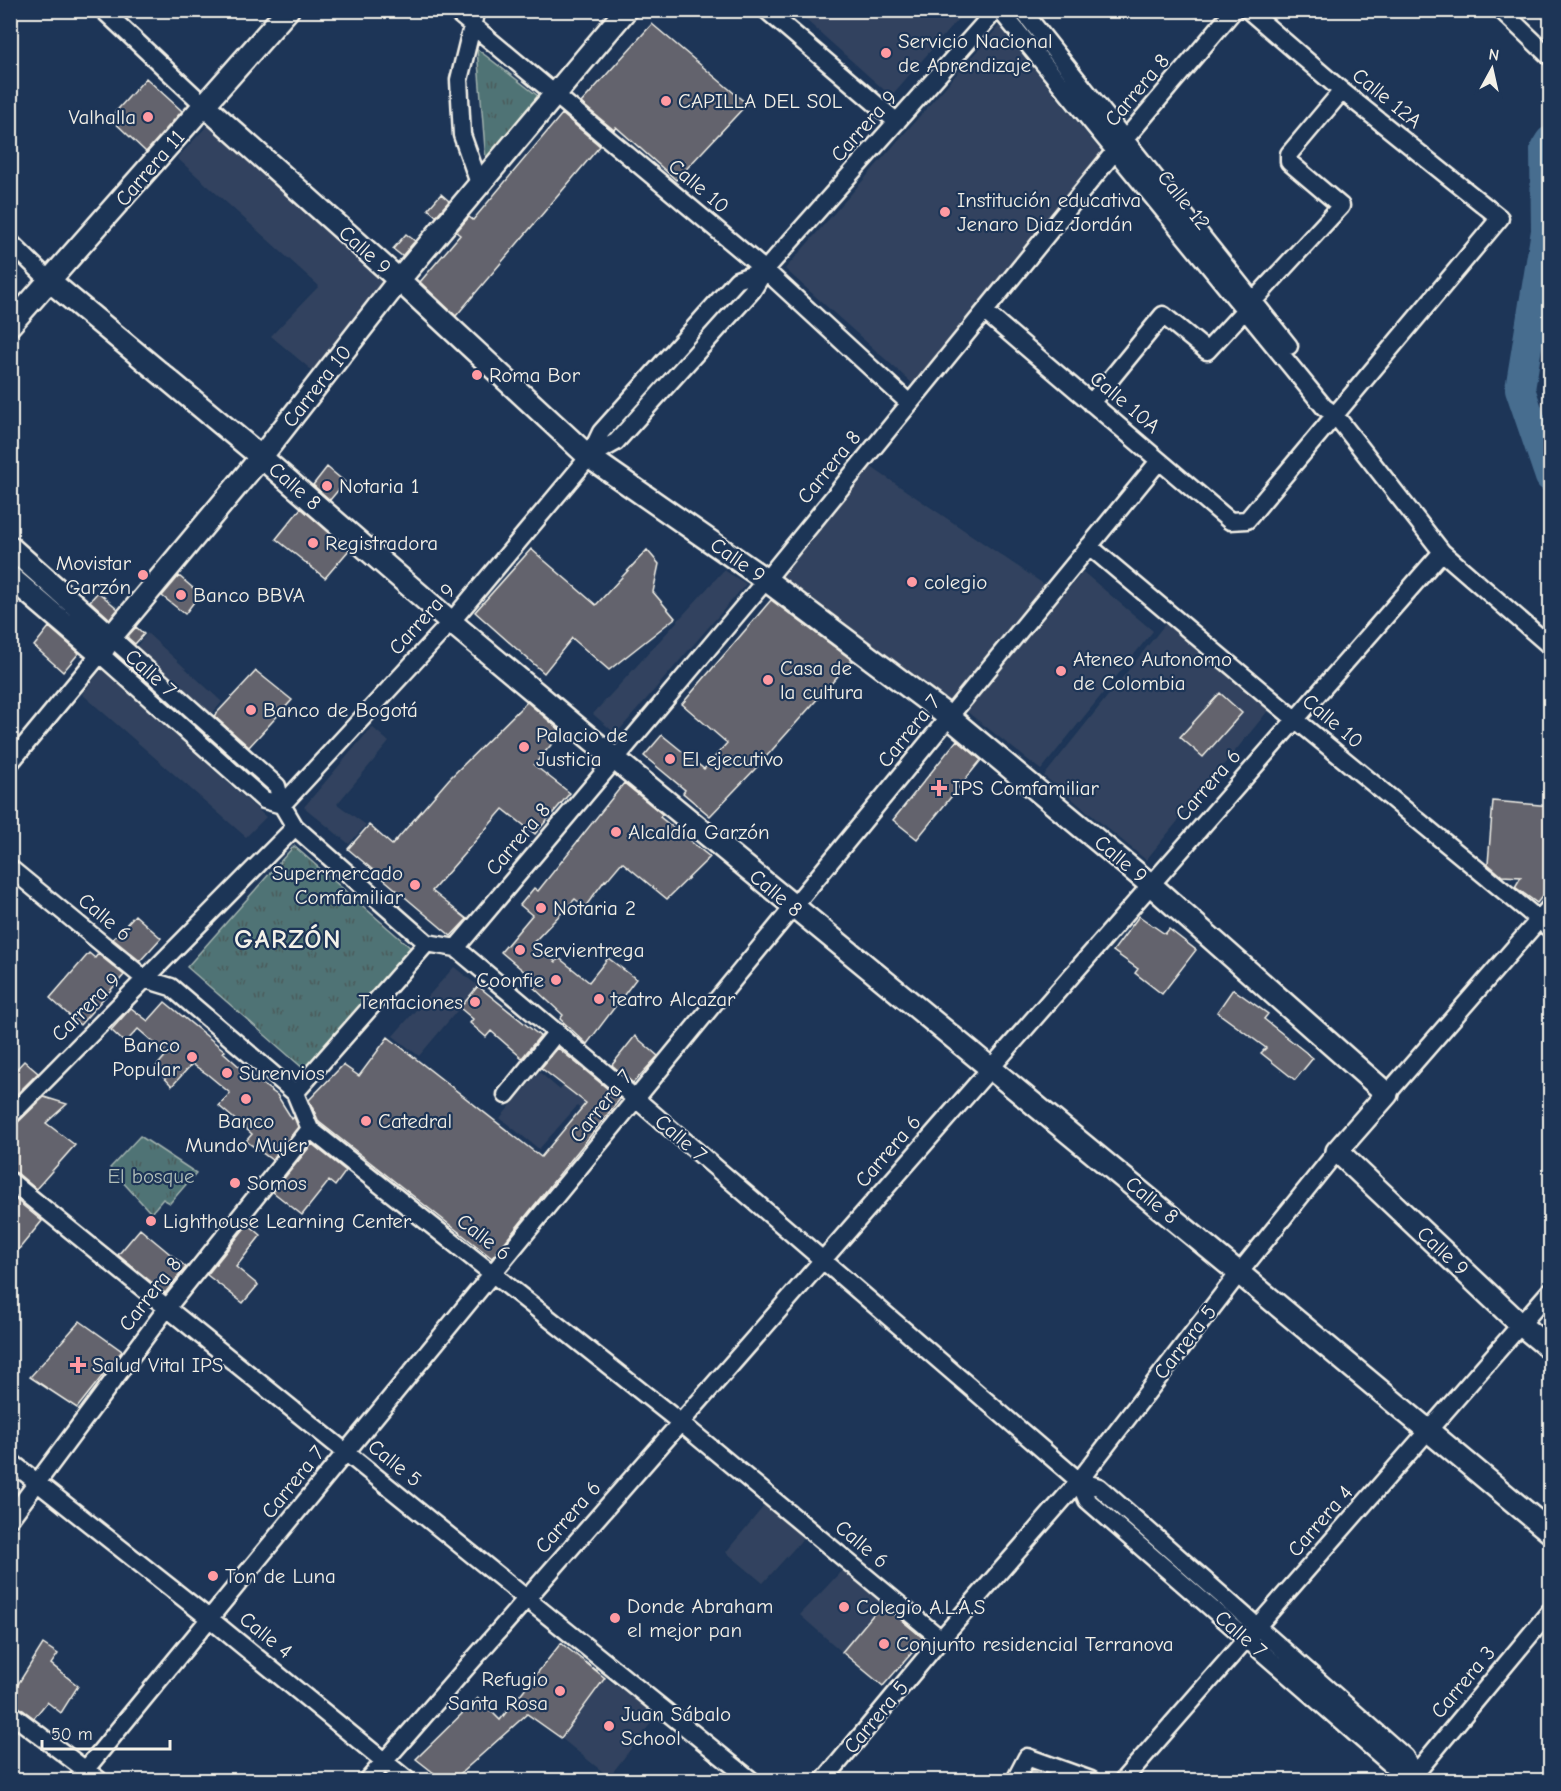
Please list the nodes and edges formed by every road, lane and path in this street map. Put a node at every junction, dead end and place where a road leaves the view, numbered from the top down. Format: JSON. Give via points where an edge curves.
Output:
{"nodes":[{"id":1,"x":103,"y":10,"type":"edge"},
{"id":2,"x":288,"y":10,"type":"edge"},
{"id":3,"x":454,"y":10,"type":"edge"},
{"id":4,"x":626,"y":10,"type":"edge"},
{"id":5,"x":766,"y":10,"type":"edge"},
{"id":6,"x":998,"y":10,"type":"edge"},
{"id":7,"x":1022,"y":10,"type":"edge"},
{"id":8,"x":1234,"y":10,"type":"edge"},
{"id":9,"x":1248,"y":10,"type":"edge"},
{"id":10,"x":1501,"y":10,"type":"edge"},
{"id":11,"x":475,"y":19,"type":"edge"},
{"id":12,"x":1551,"y":57,"type":"edge"},
{"id":13,"x":1342,"y":91,"type":"junction"},
{"id":14,"x":554,"y":95,"type":"junction"},
{"id":15,"x":205,"y":106,"type":"junction"},
{"id":16,"x":897,"y":122,"type":"junction"},
{"id":17,"x":1120,"y":145,"type":"junction"},
{"id":18,"x":480,"y":186,"type":"junction"},
{"id":19,"x":10,"y":242,"type":"edge"},
{"id":20,"x":765,"y":270,"type":"junction"},
{"id":21,"x":399,"y":280,"type":"junction"},
{"id":22,"x":51,"y":282,"type":"junction"},
{"id":23,"x":1249,"y":306,"type":"junction"},
{"id":24,"x":985,"y":312,"type":"junction"},
{"id":25,"x":703,"y":319,"type":"junction"},
{"id":26,"x":10,"y":325,"type":"edge"},
{"id":27,"x":716,"y":332,"type":"junction"},
{"id":28,"x":651,"y":376,"type":"junction"},
{"id":29,"x":665,"y":388,"type":"junction"},
{"id":30,"x":1091,"y":402,"type":"junction"},
{"id":31,"x":909,"y":403,"type":"junction"},
{"id":32,"x":1335,"y":415,"type":"junction"},
{"id":33,"x":261,"y":457,"type":"junction"},
{"id":34,"x":589,"y":457,"type":"junction"},
{"id":35,"x":1159,"y":460,"type":"junction"},
{"id":36,"x":1089,"y":546,"type":"junction"},
{"id":37,"x":10,"y":547,"type":"edge"},
{"id":38,"x":1443,"y":552,"type":"junction"},
{"id":39,"x":10,"y":577,"type":"edge"},
{"id":40,"x":766,"y":580,"type":"junction"},
{"id":41,"x":451,"y":622,"type":"junction"},
{"id":42,"x":106,"y":646,"type":"junction"},
{"id":43,"x":1551,"y":646,"type":"edge"},
{"id":44,"x":949,"y":717,"type":"junction"},
{"id":45,"x":1296,"y":720,"type":"junction"},
{"id":46,"x":615,"y":759,"type":"junction"},
{"id":47,"x":10,"y":764,"type":"edge"},
{"id":48,"x":282,"y":805,"type":"junction"},
{"id":49,"x":295,"y":828,"type":"junction"},
{"id":50,"x":10,"y":868,"type":"edge"},
{"id":51,"x":1151,"y":885,"type":"junction"},
{"id":52,"x":1551,"y":907,"type":"edge"},
{"id":53,"x":793,"y":908,"type":"junction"},
{"id":54,"x":1545,"y":925,"type":"edge"},
{"id":55,"x":427,"y":943,"type":"junction"},
{"id":56,"x":456,"y":948,"type":"junction"},
{"id":57,"x":145,"y":980,"type":"junction"},
{"id":58,"x":556,"y":1032,"type":"junction"},
{"id":59,"x":991,"y":1068,"type":"junction"},
{"id":60,"x":295,"y":1093,"type":"junction"},
{"id":61,"x":1387,"y":1094,"type":"junction"},
{"id":62,"x":506,"y":1095,"type":"dead end"},
{"id":63,"x":636,"y":1099,"type":"junction"},
{"id":64,"x":10,"y":1116,"type":"edge"},
{"id":65,"x":310,"y":1130,"type":"junction"},
{"id":66,"x":1337,"y":1151,"type":"junction"},
{"id":67,"x":10,"y":1181,"type":"edge"},
{"id":68,"x":823,"y":1260,"type":"junction"},
{"id":69,"x":493,"y":1273,"type":"junction"},
{"id":70,"x":1239,"y":1273,"type":"junction"},
{"id":71,"x":1551,"y":1291,"type":"edge"},
{"id":72,"x":167,"y":1308,"type":"junction"},
{"id":73,"x":1521,"y":1325,"type":"junction"},
{"id":74,"x":1551,"y":1349,"type":"edge"},
{"id":75,"x":681,"y":1423,"type":"junction"},
{"id":76,"x":1429,"y":1431,"type":"junction"},
{"id":77,"x":346,"y":1453,"type":"junction"},
{"id":78,"x":10,"y":1461,"type":"edge"},
{"id":79,"x":1079,"y":1481,"type":"junction"},
{"id":80,"x":37,"y":1482,"type":"junction"},
{"id":81,"x":10,"y":1519,"type":"edge"},
{"id":82,"x":1551,"y":1532,"type":"edge"},
{"id":83,"x":526,"y":1600,"type":"junction"},
{"id":84,"x":1551,"y":1611,"type":"edge"},
{"id":85,"x":210,"y":1619,"type":"junction"},
{"id":86,"x":1252,"y":1633,"type":"junction"},
{"id":87,"x":941,"y":1639,"type":"junction"},
{"id":88,"x":10,"y":1713,"type":"edge"},
{"id":89,"x":385,"y":1761,"type":"junction"},
{"id":90,"x":87,"y":1777,"type":"edge"},
{"id":91,"x":1416,"y":1778,"type":"edge"},
{"id":92,"x":368,"y":1780,"type":"edge"},
{"id":93,"x":407,"y":1780,"type":"edge"},
{"id":94,"x":751,"y":1780,"type":"edge"},
{"id":95,"x":824,"y":1780,"type":"edge"},
{"id":96,"x":1015,"y":1780,"type":"edge"},
{"id":97,"x":1091,"y":1780,"type":"edge"},
{"id":98,"x":1123,"y":1780,"type":"edge"}],
"edges":[{"from":1,"to":15,"type":"street","name":"Calle 9"},
{"from":2,"to":15,"type":"main road","name":"Carrera 11"},
{"from":3,"to":11,"type":"street","name":"Calle 10"},
{"from":4,"to":14,"type":"main road","name":"Carrera 10"},
{"from":5,"to":16,"type":"street"},
{"from":6,"to":16,"type":"street","name":"Carrera 9"},
{"from":6,"to":17,"type":"street","name":"Calle 12"},
{"from":7,"to":17,"type":"street","name":"Calle 12"},
{"from":8,"to":17,"type":"street","name":"Carrera 8"},
{"from":9,"to":13,"type":"street","name":"Calle 12A"},
{"from":10,"to":12,"type":"street"},
{"from":11,"to":14,"type":"street","name":"Calle 10"},
{"from":11,"to":18,"type":"street","via":[[459,80],[462,135]]},
{"from":13,"to":23,"type":"street","via":[[1288,158],[1341,206]]},
{"from":13,"to":32,"type":"street","name":"Calle 12A","via":[[1500,218]]},
{"from":14,"to":18,"type":"main road","name":"Carrera 10"},
{"from":14,"to":20,"type":"street","name":"Calle 10"},
{"from":15,"to":21,"type":"main road","name":"Calle 9"},
{"from":15,"to":22,"type":"main road","name":"Carrera 11"},
{"from":16,"to":20,"type":"street","name":"Carrera 9"},
{"from":17,"to":23,"type":"street","name":"Calle 12"},
{"from":17,"to":24,"type":"street","name":"Carrera 8"},
{"from":18,"to":21,"type":"main road","name":"Carrera 10"},
{"from":19,"to":22,"type":"street","name":"Calle 8"},
{"from":20,"to":25,"type":"street","name":"Carrera 9","via":[[738,280]]},
{"from":20,"to":27,"type":"street","name":"Carrera 9"},
{"from":20,"to":31,"type":"street","name":"Calle 10"},
{"from":21,"to":33,"type":"main road","name":"Carrera 10"},
{"from":21,"to":34,"type":"main road","name":"Calle 9"},
{"from":22,"to":26,"type":"main road","name":"Carrera 11"},
{"from":22,"to":33,"type":"main road","name":"Calle 8"},
{"from":23,"to":30,"type":"street","via":[[1207,351],[1163,315]]},
{"from":23,"to":32,"type":"street","name":"Calle 12","via":[[1324,407]]},
{"from":24,"to":30,"type":"street","name":"Calle 10A"},
{"from":24,"to":31,"type":"street","name":"Carrera 8"},
{"from":25,"to":27,"type":"street"},
{"from":25,"to":28,"type":"street","name":"Carrera 9"},
{"from":27,"to":29,"type":"street","name":"Carrera 9"},
{"from":28,"to":29,"type":"street"},
{"from":28,"to":34,"type":"street","name":"Carrera 9","via":[[601,432]]},
{"from":29,"to":34,"type":"street","name":"Carrera 9","via":[[616,442]]},
{"from":30,"to":35,"type":"street","name":"Calle 10A"},
{"from":31,"to":40,"type":"street","name":"Carrera 8"},
{"from":32,"to":35,"type":"street","name":"Calle 10A","via":[[1247,520],[1230,521]]},
{"from":32,"to":38,"type":"street","name":"Calle 12"},
{"from":33,"to":41,"type":"main road","name":"Calle 8"},
{"from":33,"to":42,"type":"main road","name":"Carrera 10"},
{"from":34,"to":40,"type":"main road","name":"Calle 9"},
{"from":34,"to":41,"type":"street","name":"Carrera 9"},
{"from":35,"to":36,"type":"street","name":"Carrera 7"},
{"from":36,"to":44,"type":"street","name":"Carrera 7"},
{"from":36,"to":45,"type":"street","name":"Calle 10"},
{"from":37,"to":42,"type":"main road","name":"Calle 7"},
{"from":38,"to":43,"type":"street","name":"Calle 12"},
{"from":38,"to":45,"type":"street","name":"Carrera 6"},
{"from":39,"to":42,"type":"main road","name":"Calle 7"},
{"from":40,"to":44,"type":"main road","name":"Calle 9"},
{"from":40,"to":46,"type":"street","name":"Carrera 8"},
{"from":41,"to":46,"type":"main road","name":"Calle 8"},
{"from":41,"to":48,"type":"street","name":"Carrera 9"},
{"from":42,"to":47,"type":"street","name":"Carrera 10"},
{"from":42,"to":48,"type":"street","name":"Calle 7","via":[[264,800]]},
{"from":44,"to":51,"type":"main road","name":"Calle 9"},
{"from":44,"to":53,"type":"street","name":"Carrera 7"},
{"from":45,"to":51,"type":"street","name":"Carrera 6"},
{"from":45,"to":54,"type":"street","name":"Calle 10"},
{"from":46,"to":53,"type":"main road","name":"Calle 8"},
{"from":46,"to":56,"type":"street","name":"Carrera 8"},
{"from":48,"to":49,"type":"street"},
{"from":49,"to":55,"type":"street"},
{"from":49,"to":57,"type":"street","name":"Carrera 9"},
{"from":50,"to":57,"type":"street","name":"Calle 6"},
{"from":51,"to":59,"type":"street","name":"Carrera 6"},
{"from":51,"to":61,"type":"main road","name":"Calle 9"},
{"from":52,"to":54,"type":"street","name":"Carrera 5"},
{"from":53,"to":59,"type":"main road","name":"Calle 8"},
{"from":53,"to":63,"type":"street","name":"Carrera 7"},
{"from":54,"to":61,"type":"street","name":"Carrera 5"},
{"from":55,"to":56,"type":"street"},
{"from":55,"to":60,"type":"street"},
{"from":56,"to":58,"type":"street","name":"Calle 7"},
{"from":57,"to":60,"type":"street","name":"Calle 6","via":[[171,987]]},
{"from":57,"to":64,"type":"street","name":"Carrera 9"},
{"from":58,"to":62,"type":"street"},
{"from":58,"to":63,"type":"street","name":"Calle 7"},
{"from":59,"to":68,"type":"street","name":"Carrera 6"},
{"from":59,"to":70,"type":"main road","name":"Calle 8"},
{"from":60,"to":65,"type":"street","name":"Calle 6"},
{"from":61,"to":66,"type":"main road","name":"Carrera 5"},
{"from":63,"to":68,"type":"street","name":"Calle 7"},
{"from":63,"to":69,"type":"street","name":"Carrera 7"},
{"from":65,"to":69,"type":"street","name":"Calle 6"},
{"from":65,"to":72,"type":"street","name":"Carrera 8"},
{"from":66,"to":70,"type":"street","name":"Carrera 5"},
{"from":66,"to":73,"type":"main road","name":"Calle 9"},
{"from":67,"to":72,"type":"street","name":"Calle 5"},
{"from":68,"to":75,"type":"street","name":"Carrera 6"},
{"from":68,"to":79,"type":"street","name":"Calle 7"},
{"from":69,"to":75,"type":"street","name":"Calle 6"},
{"from":69,"to":77,"type":"street","name":"Carrera 7"},
{"from":70,"to":76,"type":"main road","name":"Calle 8"},
{"from":70,"to":79,"type":"street","name":"Carrera 5"},
{"from":71,"to":73,"type":"street","name":"Carrera 4"},
{"from":72,"to":77,"type":"street","name":"Calle 5"},
{"from":72,"to":80,"type":"street","name":"Carrera 8"},
{"from":73,"to":74,"type":"main road","name":"Calle 9"},
{"from":73,"to":76,"type":"street","name":"Carrera 4"},
{"from":75,"to":83,"type":"street","name":"Carrera 6"},
{"from":75,"to":87,"type":"street","name":"Calle 6"},
{"from":76,"to":82,"type":"main road","name":"Calle 8"},
{"from":76,"to":86,"type":"street","name":"Carrera 4"},
{"from":77,"to":83,"type":"street","name":"Calle 5"},
{"from":77,"to":85,"type":"street","name":"Carrera 7"},
{"from":78,"to":80,"type":"street","name":"Calle 4"},
{"from":79,"to":86,"type":"street","name":"Calle 7","via":[[1087,1500]]},
{"from":79,"to":87,"type":"street","name":"Carrera 5"},
{"from":80,"to":81,"type":"street","name":"Carrera 8"},
{"from":80,"to":85,"type":"street","name":"Calle 4"},
{"from":83,"to":89,"type":"street","name":"Carrera 6"},
{"from":83,"to":94,"type":"street","name":"Calle 5"},
{"from":84,"to":91,"type":"street","name":"Carrera 3"},
{"from":85,"to":89,"type":"street","name":"Calle 4"},
{"from":85,"to":90,"type":"street","name":"Carrera 7"},
{"from":86,"to":91,"type":"street","name":"Calle 7","via":[[1395,1768]]},
{"from":86,"to":98,"type":"street","name":"Carrera 4"},
{"from":87,"to":95,"type":"street","name":"Carrera 5"},
{"from":88,"to":90,"type":"street"},
{"from":89,"to":92,"type":"street","name":"Carrera 6"},
{"from":89,"to":93,"type":"street","name":"Calle 4"},
{"from":96,"to":97,"type":"street","via":[[1027,1757]]}]}
